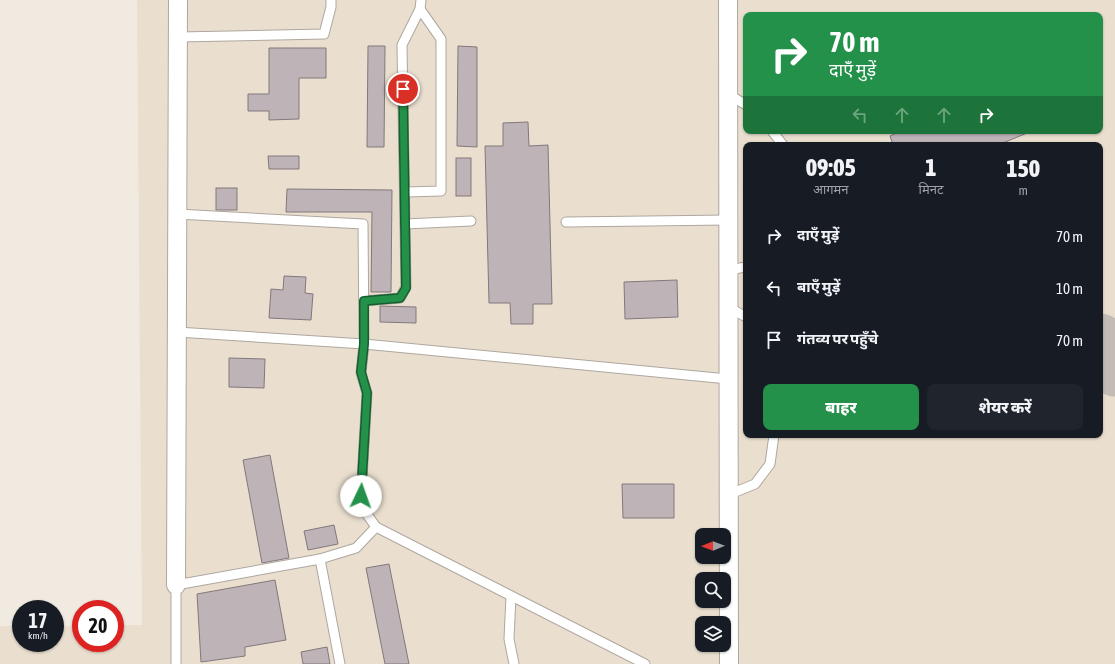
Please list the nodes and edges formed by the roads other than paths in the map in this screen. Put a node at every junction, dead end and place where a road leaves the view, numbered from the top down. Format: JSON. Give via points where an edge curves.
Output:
{"nodes":[{"id":1,"x":178,"y":0,"type":"edge"},
{"id":2,"x":331,"y":0,"type":"edge"},
{"id":3,"x":728,"y":0,"type":"edge"},
{"id":4,"x":420,"y":5,"type":"edge"},
{"id":5,"x":178,"y":36,"type":"junction"},
{"id":6,"x":728,"y":94,"type":"junction"},
{"id":7,"x":743,"y":103,"type":"edge"},
{"id":8,"x":774,"y":134,"type":"edge"},
{"id":9,"x":781,"y":142,"type":"edge"},
{"id":10,"x":405,"y":192,"type":"junction"},
{"id":11,"x":177,"y":214,"type":"junction"},
{"id":12,"x":728,"y":220,"type":"junction"},
{"id":13,"x":471,"y":221,"type":"dead end"},
{"id":14,"x":566,"y":222,"type":"dead end"},
{"id":15,"x":405,"y":224,"type":"junction"},
{"id":16,"x":743,"y":267,"type":"edge"},
{"id":17,"x":728,"y":270,"type":"junction"},
{"id":18,"x":364,"y":301,"type":"junction"},
{"id":19,"x":728,"y":307,"type":"junction"},
{"id":20,"x":743,"y":315,"type":"edge"},
{"id":21,"x":177,"y":332,"type":"junction"},
{"id":22,"x":364,"y":344,"type":"junction"},
{"id":23,"x":728,"y":379,"type":"junction"},
{"id":24,"x":774,"y":438,"type":"edge"},
{"id":25,"x":728,"y":495,"type":"junction"},
{"id":26,"x":376,"y":527,"type":"junction"},
{"id":27,"x":320,"y":559,"type":"junction"},
{"id":28,"x":176,"y":585,"type":"junction"},
{"id":29,"x":511,"y":596,"type":"junction"},
{"id":30,"x":176,"y":664,"type":"edge"},
{"id":31,"x":340,"y":664,"type":"edge"},
{"id":32,"x":514,"y":664,"type":"edge"},
{"id":33,"x":645,"y":664,"type":"edge"},
{"id":34,"x":728,"y":664,"type":"edge"}],
"edges":[{"from":1,"to":5,"type":"street"},
{"from":2,"to":5,"type":"lane","via":[[324,34]]},
{"from":3,"to":6,"type":"street"},
{"from":4,"to":10,"type":"lane","via":[[402,45]]},
{"from":4,"to":10,"type":"lane","via":[[441,39],[440,190]]},
{"from":5,"to":11,"type":"street"},
{"from":6,"to":7,"type":"lane"},
{"from":6,"to":12,"type":"street"},
{"from":8,"to":9,"type":"lane"},
{"from":10,"to":15,"type":"lane"},
{"from":11,"to":18,"type":"lane","via":[[363,224]]},
{"from":11,"to":21,"type":"street"},
{"from":12,"to":14,"type":"lane"},
{"from":12,"to":17,"type":"street"},
{"from":13,"to":15,"type":"lane"},
{"from":15,"to":18,"type":"lane","via":[[406,288],[400,298]]},
{"from":16,"to":17,"type":"lane"},
{"from":17,"to":19,"type":"street"},
{"from":18,"to":22,"type":"lane"},
{"from":19,"to":20,"type":"lane"},
{"from":19,"to":23,"type":"street"},
{"from":21,"to":22,"type":"lane"},
{"from":21,"to":28,"type":"street"},
{"from":22,"to":23,"type":"lane"},
{"from":22,"to":26,"type":"lane","via":[[361,372],[367,393],[361,496],[366,513]]},
{"from":23,"to":25,"type":"street"},
{"from":24,"to":25,"type":"lane","via":[[770,464],[755,484]]},
{"from":25,"to":34,"type":"street"},
{"from":26,"to":27,"type":"lane","via":[[356,548]]},
{"from":26,"to":29,"type":"lane"},
{"from":27,"to":28,"type":"lane"},
{"from":27,"to":31,"type":"lane"},
{"from":28,"to":30,"type":"lane"},
{"from":29,"to":32,"type":"lane","via":[[510,639]]},
{"from":29,"to":33,"type":"lane"}]}
